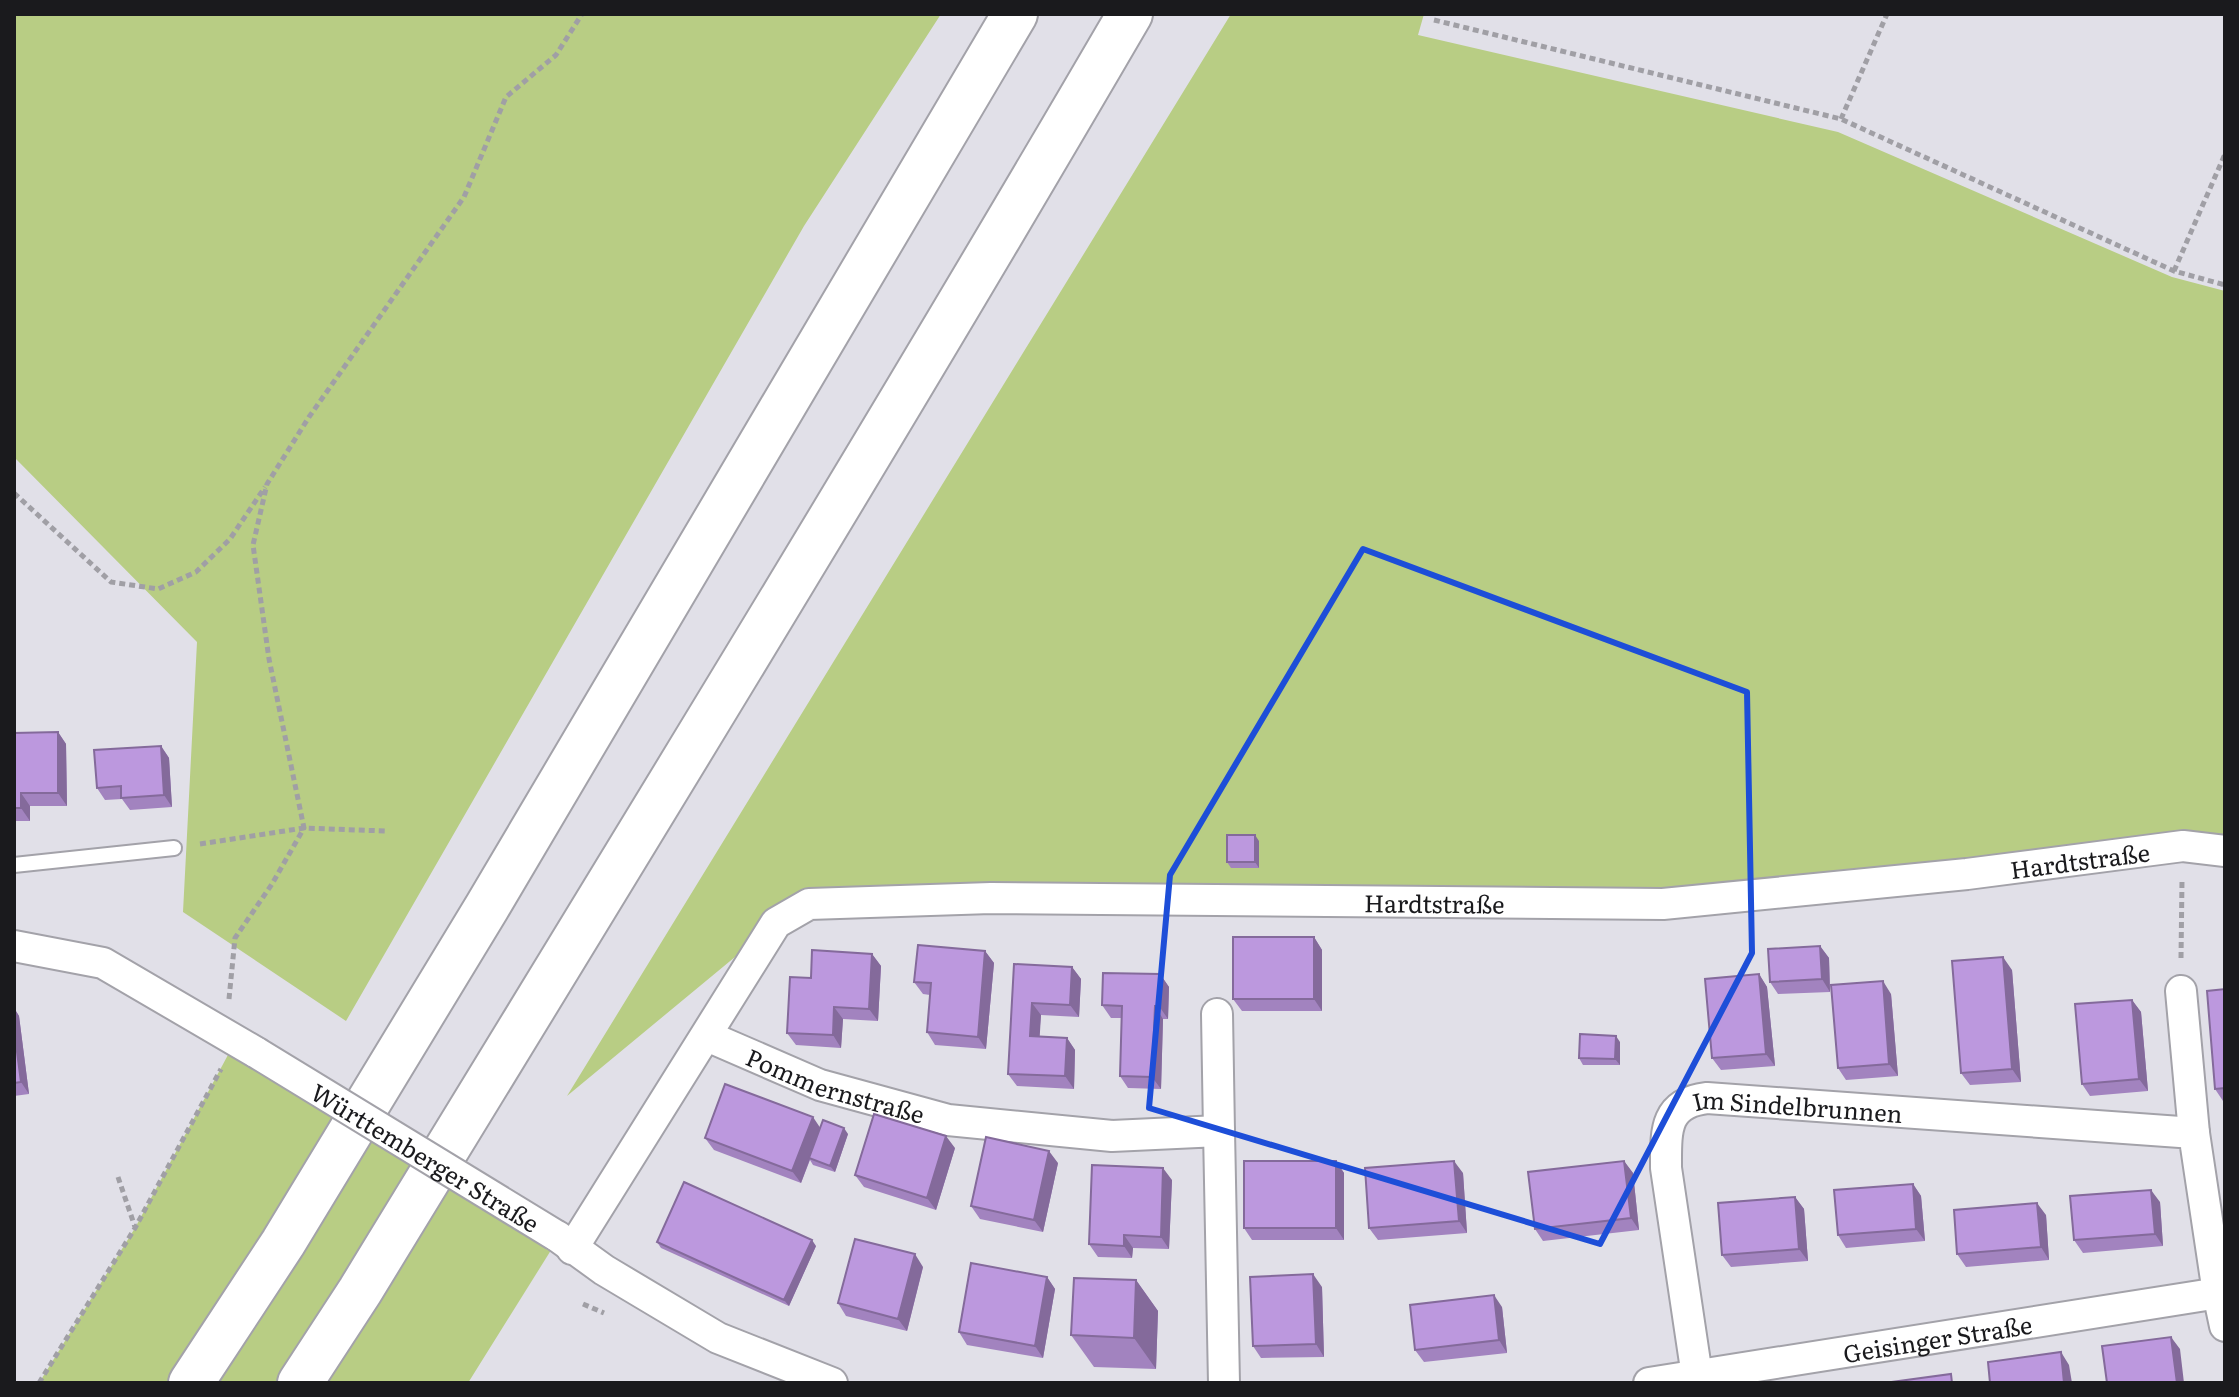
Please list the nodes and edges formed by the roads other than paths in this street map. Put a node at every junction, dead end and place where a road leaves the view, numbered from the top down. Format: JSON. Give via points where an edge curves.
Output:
{"nodes":[{"id":1,"x":1015,"y":14,"type":"edge"},
{"id":2,"x":1130,"y":14,"type":"edge"},
{"id":3,"x":174,"y":848,"type":"road end"},
{"id":4,"x":2225,"y":851,"type":"edge"},
{"id":5,"x":14,"y":865,"type":"edge"},
{"id":6,"x":14,"y":946,"type":"edge"},
{"id":7,"x":2181,"y":991,"type":"road end"},
{"id":8,"x":1217,"y":1014,"type":"dead end"},
{"id":9,"x":707,"y":1036,"type":"junction"},
{"id":10,"x":1219,"y":1131,"type":"junction"},
{"id":11,"x":2194,"y":1133,"type":"junction"},
{"id":12,"x":564,"y":1242,"type":"junction"},
{"id":13,"x":2221,"y":1292,"type":"edge"},
{"id":14,"x":2225,"y":1326,"type":"edge"},
{"id":15,"x":1697,"y":1376,"type":"junction"},
{"id":16,"x":191,"y":1383,"type":"edge"},
{"id":17,"x":300,"y":1383,"type":"edge"},
{"id":18,"x":832,"y":1383,"type":"edge"},
{"id":19,"x":1224,"y":1383,"type":"edge"},
{"id":20,"x":1649,"y":1383,"type":"edge"}],
"edges":[{"from":1,"to":16,"type":"highway","via":[[495,893],[283,1243]]},
{"from":2,"to":17,"type":"highway","via":[[743,664]]},
{"from":3,"to":5,"type":"lane"},
{"from":4,"to":9,"type":"street","name":"Hardtstraße","via":[[2183,846],[1663,904],[991,898],[809,904],[776,923]]},
{"from":6,"to":12,"type":"street","name":"Württemberger Straße","bridge":true,"via":[[103,963]]},
{"from":7,"to":11,"type":"street"},
{"from":8,"to":10,"type":"street"},
{"from":9,"to":10,"type":"street","name":"Pommernstraße","via":[[820,1085],[948,1120],[1112,1136]]},
{"from":9,"to":12,"type":"street"},
{"from":10,"to":19,"type":"street"},
{"from":11,"to":13,"type":"street"},
{"from":11,"to":15,"type":"street","name":"Im Sindelbrunnen","via":[[1690,1100],[1674,1111],[1666,1136],[1666,1168]]},
{"from":12,"to":18,"type":"street","name":"Württemberger Straße","via":[[718,1338]]},
{"from":13,"to":14,"type":"street"},
{"from":13,"to":15,"type":"street","name":"Geisinger Straße"},
{"from":15,"to":20,"type":"street","name":"Geisinger Straße"}]}
